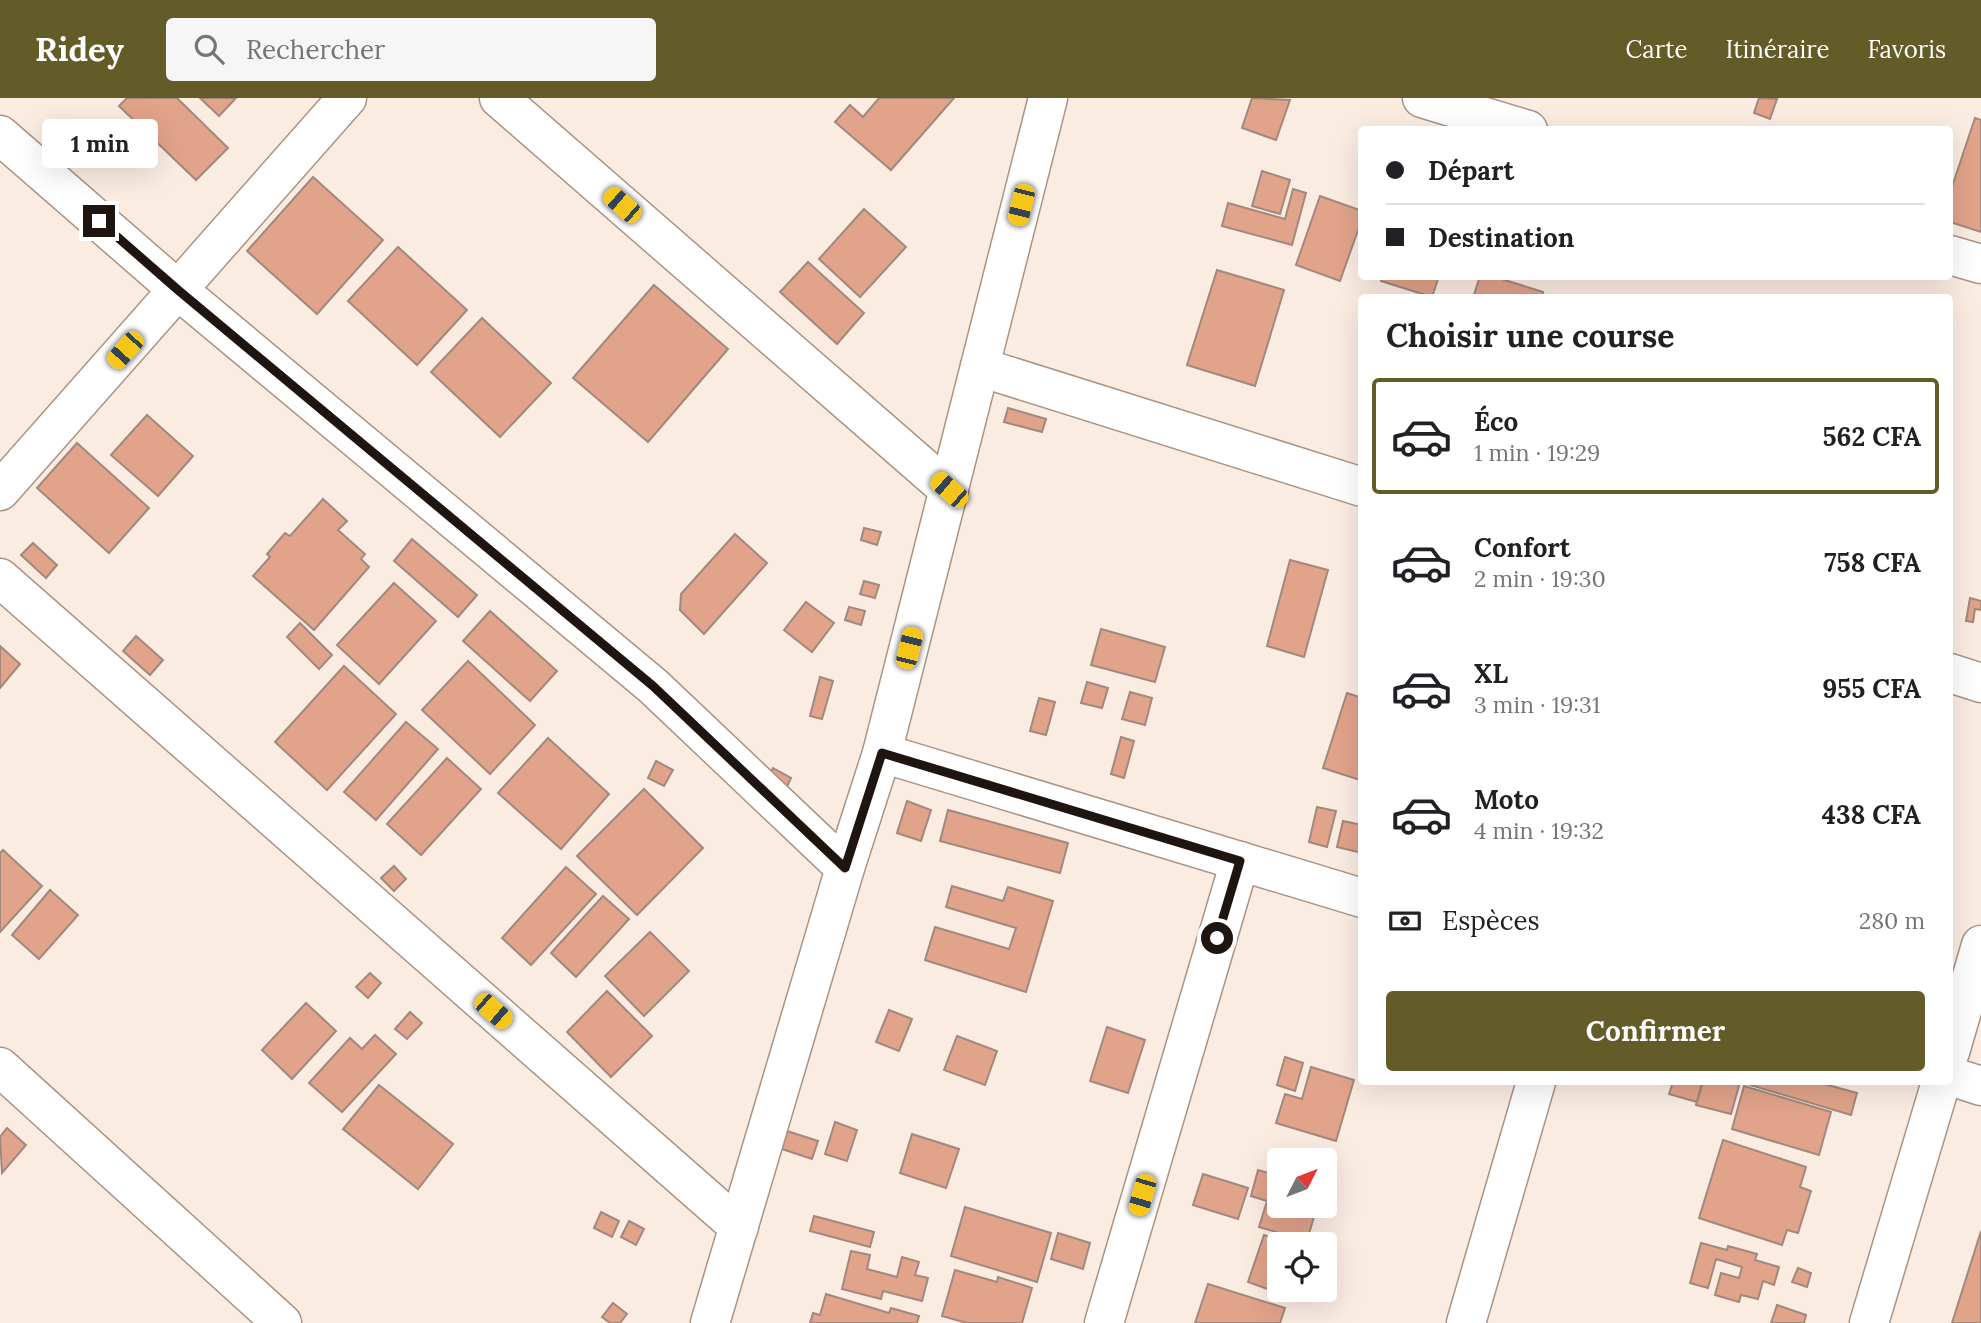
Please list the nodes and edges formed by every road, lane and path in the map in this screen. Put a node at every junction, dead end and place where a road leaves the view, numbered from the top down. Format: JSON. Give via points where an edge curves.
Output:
{"nodes":[{"id":1,"x":347,"y":98,"type":"edge"},
{"id":2,"x":499,"y":98,"type":"edge"},
{"id":3,"x":1048,"y":98,"type":"edge"},
{"id":4,"x":1422,"y":98,"type":"edge"},
{"id":5,"x":1515,"y":126,"type":"edge"},
{"id":6,"x":0,"y":135,"type":"edge"},
{"id":7,"x":1953,"y":256,"type":"edge"},
{"id":8,"x":1981,"y":264,"type":"edge"},
{"id":9,"x":178,"y":290,"type":"junction"},
{"id":10,"x":980,"y":367,"type":"junction"},
{"id":11,"x":1358,"y":486,"type":"edge"},
{"id":12,"x":949,"y":490,"type":"junction"},
{"id":13,"x":0,"y":491,"type":"edge"},
{"id":14,"x":0,"y":578,"type":"edge"},
{"id":15,"x":1953,"y":674,"type":"edge"},
{"id":16,"x":1981,"y":683,"type":"edge"},
{"id":17,"x":882,"y":753,"type":"junction"},
{"id":18,"x":1240,"y":861,"type":"junction"},
{"id":19,"x":845,"y":868,"type":"junction"},
{"id":20,"x":1358,"y":897,"type":"edge"},
{"id":21,"x":1981,"y":945,"type":"edge"},
{"id":22,"x":1953,"y":1042,"type":"edge"},
{"id":23,"x":0,"y":1067,"type":"edge"},
{"id":24,"x":1953,"y":1077,"type":"edge"},
{"id":25,"x":1535,"y":1085,"type":"edge"},
{"id":26,"x":1940,"y":1085,"type":"edge"},
{"id":27,"x":1981,"y":1086,"type":"edge"},
{"id":28,"x":739,"y":1227,"type":"junction"},
{"id":29,"x":282,"y":1323,"type":"edge"},
{"id":30,"x":710,"y":1323,"type":"edge"},
{"id":31,"x":1104,"y":1323,"type":"edge"},
{"id":32,"x":1466,"y":1323,"type":"edge"},
{"id":33,"x":1869,"y":1323,"type":"edge"}],
"edges":[{"from":1,"to":9,"type":"street"},
{"from":2,"to":12,"type":"street"},
{"from":3,"to":10,"type":"street"},
{"from":4,"to":5,"type":"street"},
{"from":6,"to":9,"type":"street"},
{"from":7,"to":8,"type":"street"},
{"from":9,"to":13,"type":"street"},
{"from":9,"to":19,"type":"street","via":[[653,686]]},
{"from":10,"to":11,"type":"street"},
{"from":10,"to":12,"type":"street"},
{"from":12,"to":17,"type":"street"},
{"from":14,"to":28,"type":"street"},
{"from":15,"to":16,"type":"street"},
{"from":17,"to":18,"type":"street"},
{"from":17,"to":19,"type":"street"},
{"from":18,"to":20,"type":"street"},
{"from":18,"to":31,"type":"street"},
{"from":19,"to":28,"type":"street"},
{"from":21,"to":22,"type":"street"},
{"from":23,"to":29,"type":"street"},
{"from":24,"to":27,"type":"street"},
{"from":25,"to":32,"type":"street"},
{"from":26,"to":33,"type":"street"},
{"from":28,"to":30,"type":"street"}]}
